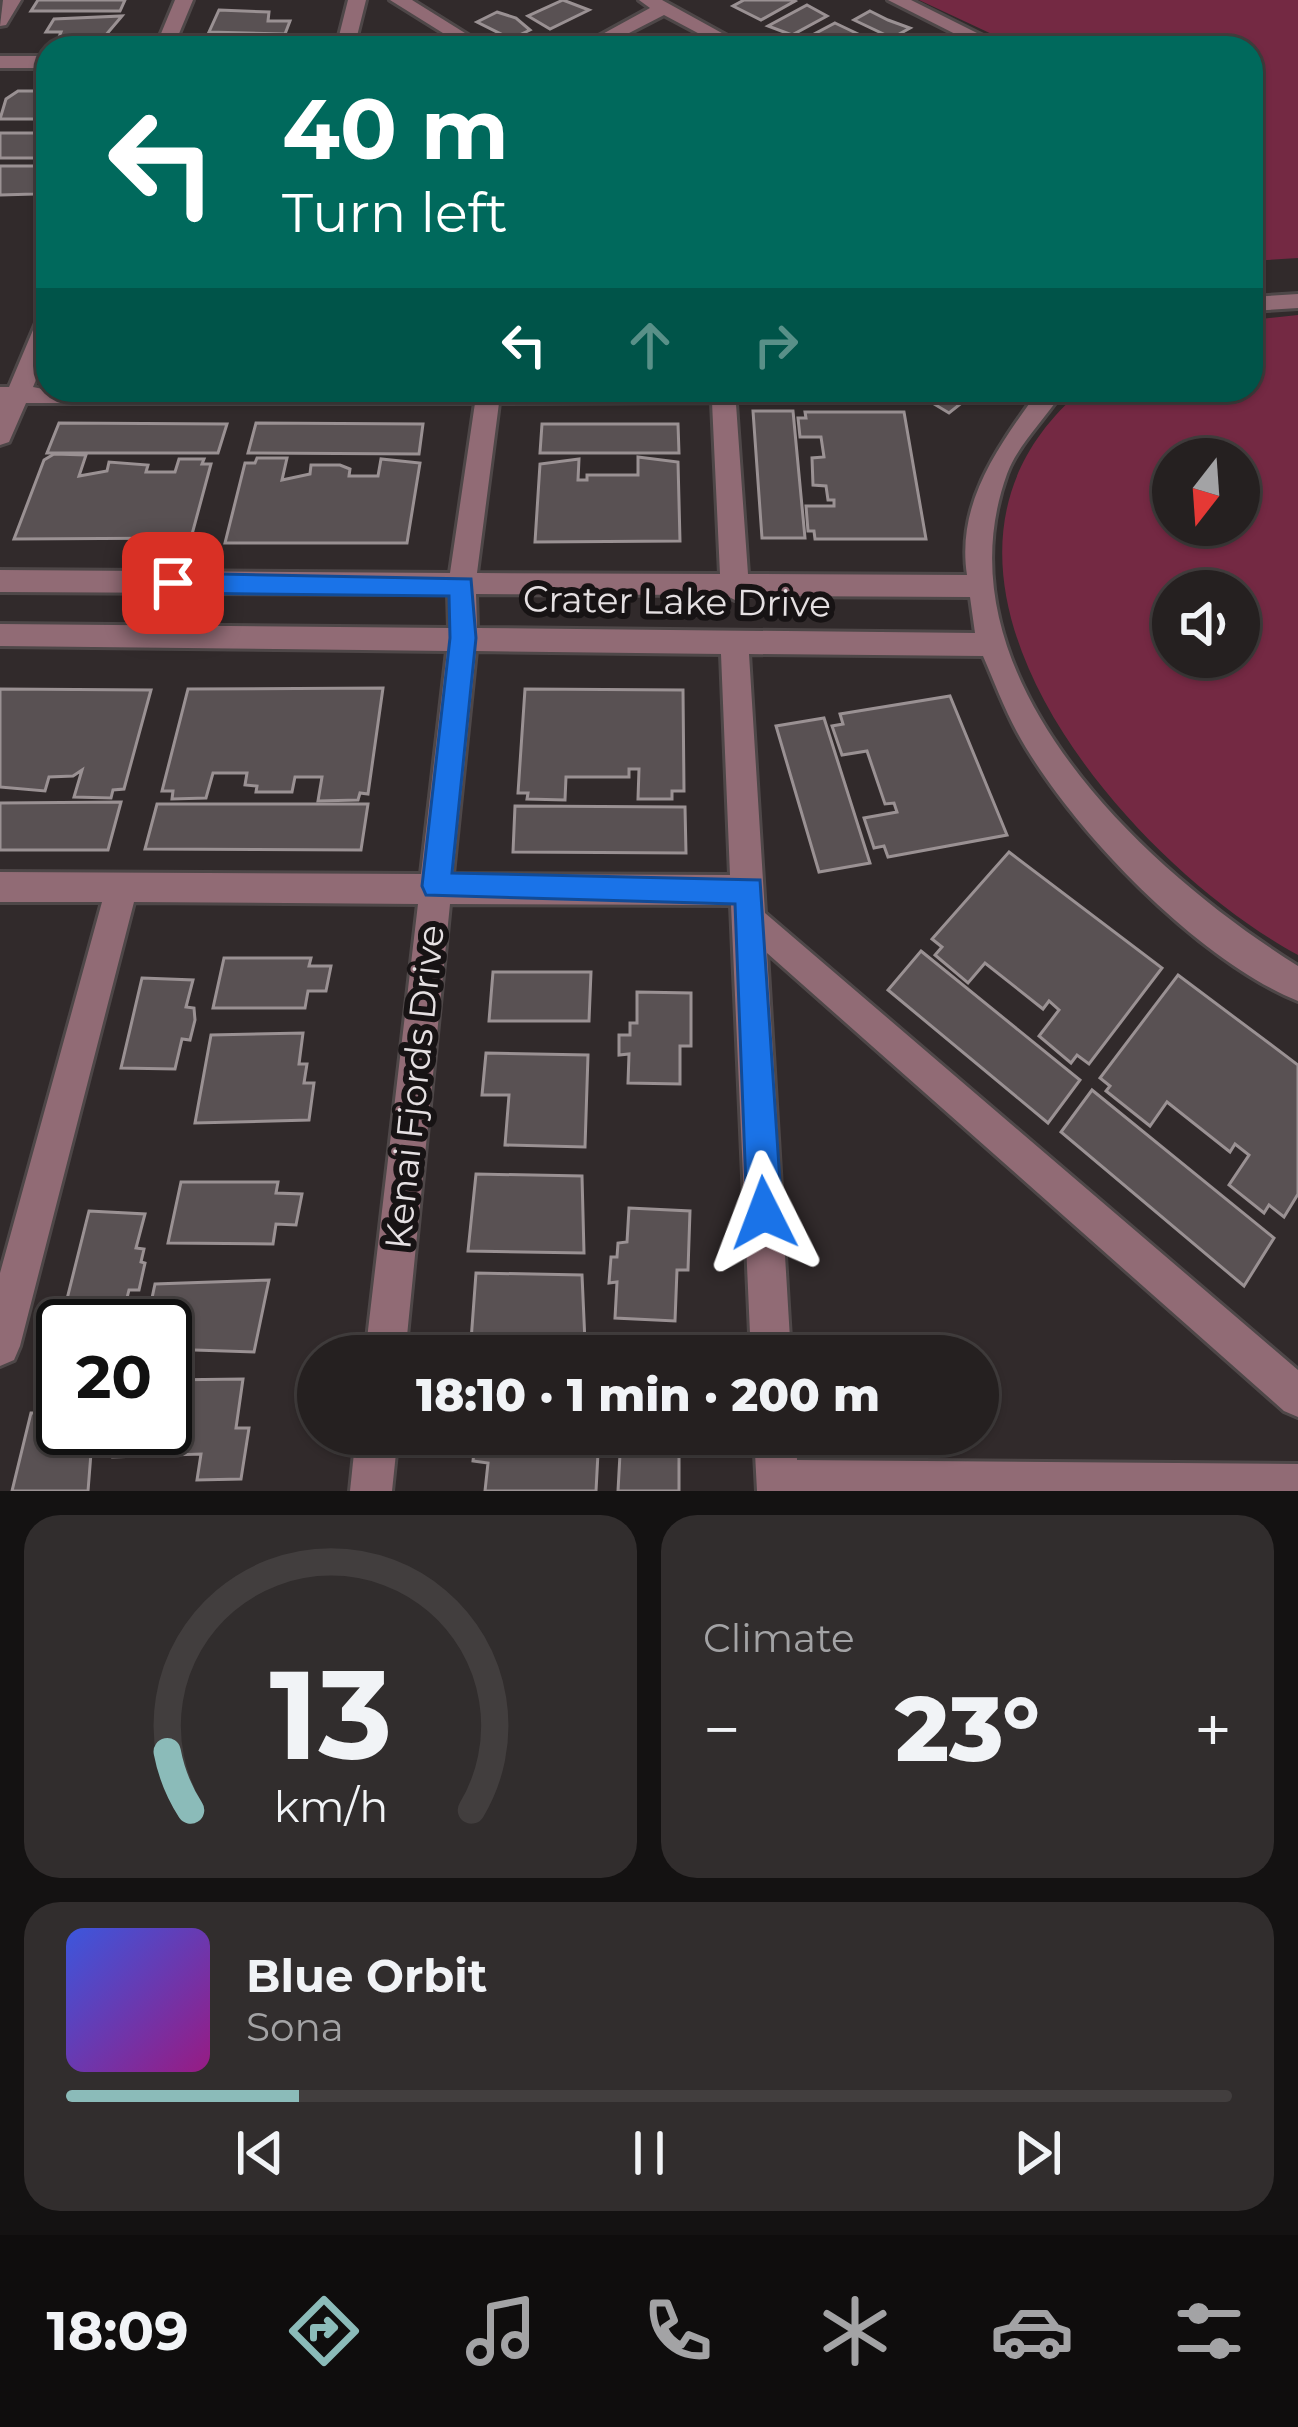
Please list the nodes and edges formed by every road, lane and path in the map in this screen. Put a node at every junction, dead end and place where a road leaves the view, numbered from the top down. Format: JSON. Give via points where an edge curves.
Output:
{"nodes":[{"id":1,"x":12,"y":0,"type":"edge"},
{"id":2,"x":184,"y":0,"type":"edge"},
{"id":3,"x":358,"y":0,"type":"edge"},
{"id":4,"x":399,"y":0,"type":"edge"},
{"id":5,"x":897,"y":0,"type":"edge"},
{"id":6,"x":656,"y":4,"type":"edge"},
{"id":7,"x":0,"y":21,"type":"edge"},
{"id":8,"x":169,"y":36,"type":"edge"},
{"id":9,"x":348,"y":36,"type":"edge"},
{"id":10,"x":460,"y":36,"type":"edge"},
{"id":11,"x":605,"y":36,"type":"edge"},
{"id":12,"x":717,"y":36,"type":"edge"},
{"id":13,"x":973,"y":36,"type":"edge"},
{"id":14,"x":0,"y":62,"type":"edge"},
{"id":15,"x":36,"y":62,"type":"edge"},
{"id":16,"x":1298,"y":301,"type":"edge"},
{"id":17,"x":1263,"y":303,"type":"edge"},
{"id":18,"x":36,"y":345,"type":"edge"},
{"id":19,"x":9,"y":394,"type":"edge"},
{"id":20,"x":488,"y":402,"type":"edge"},
{"id":21,"x":724,"y":402,"type":"edge"},
{"id":22,"x":1040,"y":402,"type":"edge"},
{"id":23,"x":0,"y":436,"type":"edge"},
{"id":24,"x":0,"y":581,"type":"edge"},
{"id":25,"x":462,"y":586,"type":"junction"},
{"id":26,"x":979,"y":586,"type":"junction"},
{"id":27,"x":735,"y":589,"type":"junction"},
{"id":28,"x":0,"y":635,"type":"edge"},
{"id":29,"x":463,"y":638,"type":"junction"},
{"id":30,"x":734,"y":639,"type":"junction"},
{"id":31,"x":993,"y":645,"type":"junction"},
{"id":32,"x":122,"y":886,"type":"junction"},
{"id":33,"x":436,"y":886,"type":"junction"},
{"id":34,"x":0,"y":887,"type":"edge"},
{"id":35,"x":750,"y":909,"type":"junction"},
{"id":36,"x":1298,"y":985,"type":"edge"},
{"id":37,"x":387,"y":1335,"type":"edge"},
{"id":38,"x":770,"y":1335,"type":"edge"},
{"id":39,"x":0,"y":1346,"type":"edge"},
{"id":40,"x":1298,"y":1397,"type":"edge"},
{"id":41,"x":375,"y":1455,"type":"edge"},
{"id":42,"x":776,"y":1455,"type":"edge"},
{"id":43,"x":778,"y":1486,"type":"edge"},
{"id":44,"x":1298,"y":1486,"type":"edge"},
{"id":45,"x":371,"y":1491,"type":"edge"}],
"edges":[{"from":1,"to":7,"type":"street"},
{"from":2,"to":8,"type":"street"},
{"from":3,"to":9,"type":"street"},
{"from":4,"to":10,"type":"street"},
{"from":5,"to":13,"type":"street"},
{"from":6,"to":11,"type":"street"},
{"from":6,"to":12,"type":"street"},
{"from":14,"to":15,"type":"street"},
{"from":16,"to":17,"type":"street"},
{"from":18,"to":19,"type":"street"},
{"from":19,"to":23,"type":"street"},
{"from":20,"to":25,"type":"street","name":"Kenai Fjords Drive"},
{"from":21,"to":27,"type":"street"},
{"from":22,"to":26,"type":"street","via":[[994,472]]},
{"from":24,"to":25,"type":"street","name":"Crater Lake Drive"},
{"from":25,"to":27,"type":"street","name":"Crater Lake Drive"},
{"from":25,"to":29,"type":"street","name":"Kenai Fjords Drive"},
{"from":26,"to":27,"type":"street","name":"Crater Lake Drive"},
{"from":26,"to":31,"type":"street"},
{"from":28,"to":29,"type":"street","name":"Crater Lake Drive"},
{"from":29,"to":30,"type":"street","name":"Crater Lake Drive"},
{"from":29,"to":33,"type":"street","name":"Kenai Fjords Drive"},
{"from":30,"to":31,"type":"street","name":"Crater Lake Drive"},
{"from":30,"to":35,"type":"street"},
{"from":31,"to":36,"type":"street","via":[[1028,730],[1088,815],[1196,921]]},
{"from":32,"to":33,"type":"street"},
{"from":32,"to":34,"type":"street"},
{"from":32,"to":39,"type":"street"},
{"from":33,"to":35,"type":"street"},
{"from":33,"to":37,"type":"street","name":"Kenai Fjords Drive"},
{"from":35,"to":38,"type":"street"},
{"from":35,"to":40,"type":"street"},
{"from":41,"to":45,"type":"street"},
{"from":42,"to":43,"type":"street"},
{"from":43,"to":44,"type":"street"}]}
